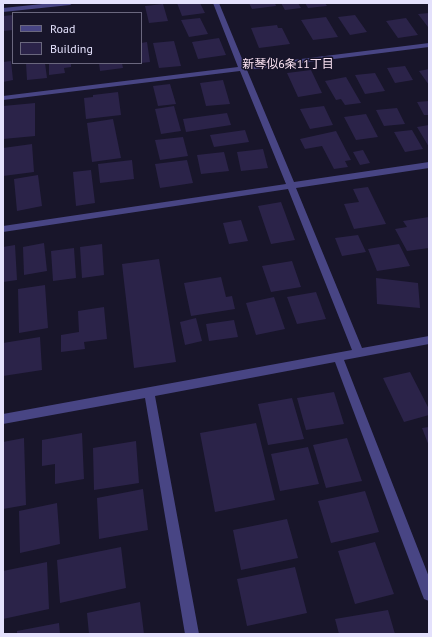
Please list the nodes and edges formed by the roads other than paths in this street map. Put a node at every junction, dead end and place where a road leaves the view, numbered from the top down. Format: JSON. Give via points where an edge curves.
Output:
{"nodes":[{"id":1,"x":70,"y":3,"type":"edge"},
{"id":2,"x":216,"y":3,"type":"edge"},
{"id":3,"x":3,"y":10,"type":"edge"},
{"id":4,"x":429,"y":45,"type":"edge"},
{"id":5,"x":242,"y":68,"type":"junction"},
{"id":6,"x":3,"y":98,"type":"edge"},
{"id":7,"x":429,"y":164,"type":"edge"},
{"id":8,"x":290,"y":186,"type":"junction"},
{"id":9,"x":3,"y":229,"type":"edge"},
{"id":10,"x":429,"y":340,"type":"edge"},
{"id":11,"x":359,"y":353,"type":"junction"},
{"id":12,"x":338,"y":357,"type":"junction"},
{"id":13,"x":149,"y":392,"type":"junction"},
{"id":14,"x":3,"y":420,"type":"edge"},
{"id":15,"x":429,"y":594,"type":"edge"},
{"id":16,"x":192,"y":634,"type":"edge"}],
"edges":[{"from":1,"to":3,"type":"street"},
{"from":2,"to":5,"type":"street"},
{"from":4,"to":5,"type":"street"},
{"from":5,"to":6,"type":"street"},
{"from":5,"to":8,"type":"street"},
{"from":7,"to":8,"type":"street"},
{"from":8,"to":9,"type":"street"},
{"from":8,"to":11,"type":"street"},
{"from":10,"to":11,"type":"street"},
{"from":11,"to":12,"type":"street"},
{"from":12,"to":13,"type":"street"},
{"from":12,"to":15,"type":"street"},
{"from":13,"to":14,"type":"street"},
{"from":13,"to":16,"type":"street"}]}
